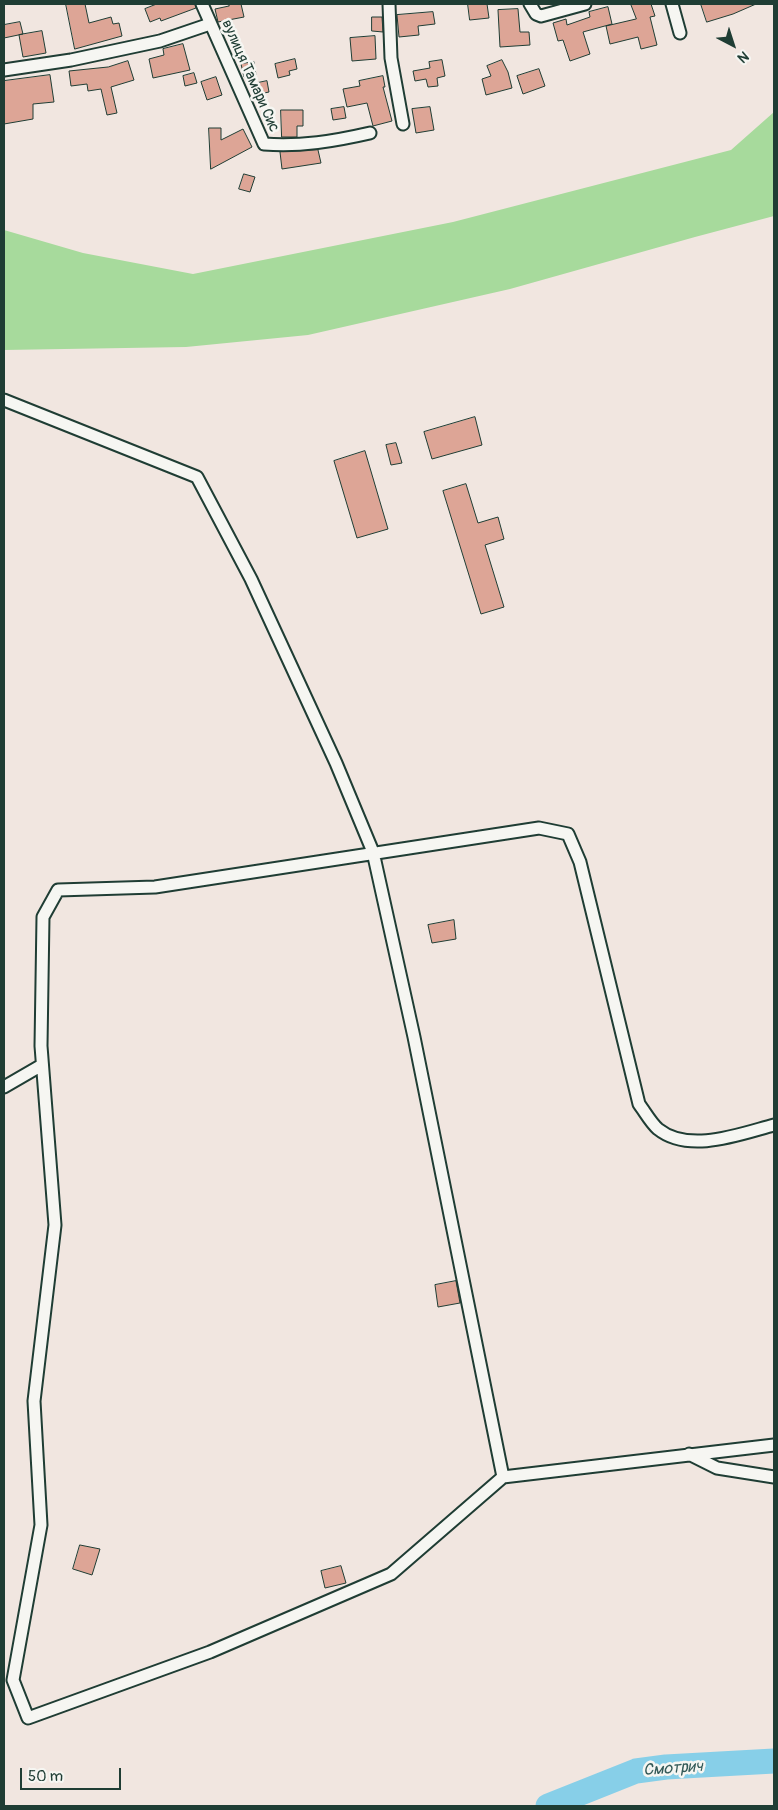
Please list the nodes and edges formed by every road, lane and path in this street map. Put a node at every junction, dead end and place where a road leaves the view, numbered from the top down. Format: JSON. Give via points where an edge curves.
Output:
{"nodes":[{"id":1,"x":202,"y":4,"type":"edge"},
{"id":2,"x":389,"y":4,"type":"edge"},
{"id":3,"x":530,"y":4,"type":"edge"},
{"id":4,"x":586,"y":4,"type":"edge"},
{"id":5,"x":672,"y":4,"type":"edge"},
{"id":6,"x":210,"y":24,"type":"junction"},
{"id":7,"x":680,"y":33,"type":"dead end"},
{"id":8,"x":4,"y":70,"type":"edge"},
{"id":9,"x":403,"y":124,"type":"dead end"},
{"id":10,"x":370,"y":133,"type":"dead end"},
{"id":11,"x":4,"y":400,"type":"edge"},
{"id":12,"x":373,"y":852,"type":"junction"},
{"id":13,"x":42,"y":1065,"type":"junction"},
{"id":14,"x":4,"y":1087,"type":"edge"},
{"id":15,"x":774,"y":1126,"type":"edge"},
{"id":16,"x":774,"y":1445,"type":"edge"},
{"id":17,"x":689,"y":1454,"type":"junction"},
{"id":18,"x":503,"y":1477,"type":"junction"},
{"id":19,"x":774,"y":1477,"type":"edge"}],
"edges":[{"from":1,"to":6,"type":"street","name":"вулиця Тамари Сис"},
{"from":2,"to":9,"type":"street","via":[[391,58]]},
{"from":3,"to":4,"type":"street","via":[[536,14],[546,16]]},
{"from":5,"to":7,"type":"street"},
{"from":6,"to":8,"type":"street","via":[[160,42]]},
{"from":6,"to":10,"type":"street","name":"вулиця Тамари Сис","via":[[264,144],[328,142]]},
{"from":11,"to":12,"type":"street","via":[[197,477],[255,588],[336,763]]},
{"from":12,"to":13,"type":"street","via":[[154,887],[58,890],[43,916]]},
{"from":12,"to":15,"type":"street","via":[[539,828],[568,834],[580,862],[639,1104],[658,1129],[680,1140],[709,1142]]},
{"from":12,"to":18,"type":"street"},
{"from":13,"to":14,"type":"street"},
{"from":13,"to":18,"type":"street","via":[[55,1225],[34,1401],[41,1525],[13,1680],[28,1718],[210,1652],[391,1574]]},
{"from":16,"to":17,"type":"street"},
{"from":17,"to":18,"type":"street"},
{"from":17,"to":19,"type":"street","via":[[717,1468]]}]}
